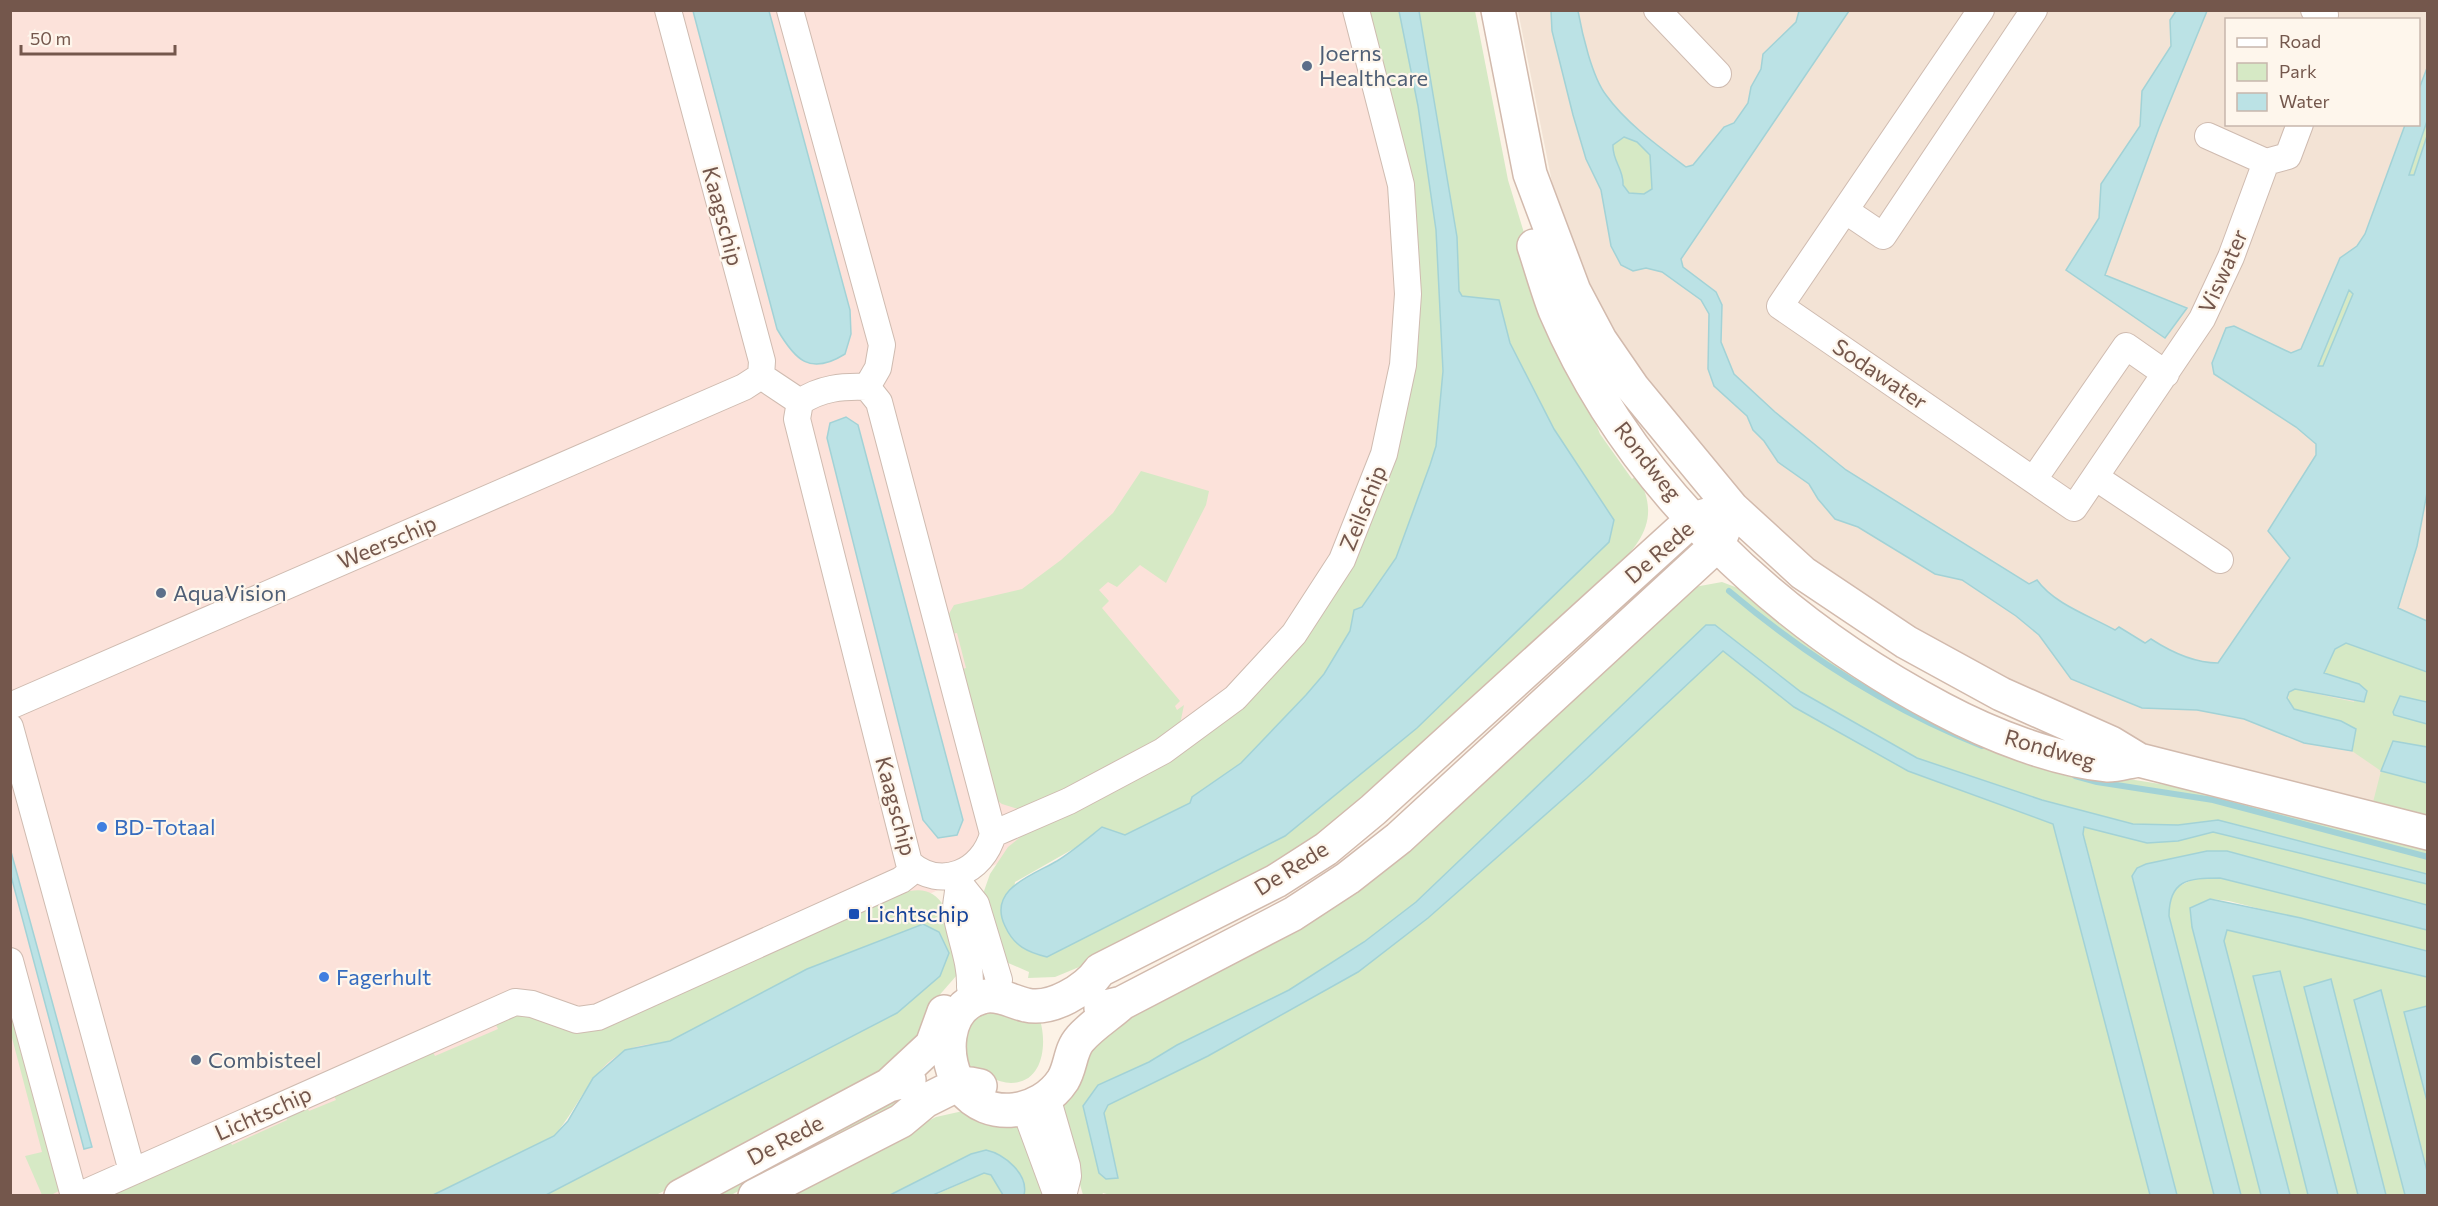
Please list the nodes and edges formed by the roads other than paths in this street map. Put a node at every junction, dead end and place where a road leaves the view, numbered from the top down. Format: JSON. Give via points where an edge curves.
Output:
{"nodes":[{"id":1,"x":668,"y":10,"type":"edge"},
{"id":2,"x":790,"y":10,"type":"edge"},
{"id":3,"x":1356,"y":10,"type":"edge"},
{"id":4,"x":1479,"y":10,"type":"edge"},
{"id":5,"x":1498,"y":10,"type":"edge"},
{"id":6,"x":1657,"y":10,"type":"edge"},
{"id":7,"x":1982,"y":10,"type":"edge"},
{"id":8,"x":2034,"y":10,"type":"edge"},
{"id":9,"x":1718,"y":74,"type":"dead end"},
{"id":10,"x":2299,"y":126,"type":"edge"},
{"id":11,"x":2208,"y":136,"type":"dead end"},
{"id":12,"x":2266,"y":162,"type":"junction"},
{"id":13,"x":1846,"y":211,"type":"junction"},
{"id":14,"x":2166,"y":374,"type":"junction"},
{"id":15,"x":761,"y":376,"type":"junction"},
{"id":16,"x":867,"y":387,"type":"junction"},
{"id":17,"x":800,"y":402,"type":"junction"},
{"id":18,"x":2095,"y":477,"type":"junction"},
{"id":19,"x":2034,"y":479,"type":"junction"},
{"id":20,"x":1732,"y":508,"type":"junction"},
{"id":21,"x":2074,"y":508,"type":"joint"},
{"id":22,"x":1693,"y":519,"type":"junction"},
{"id":23,"x":1718,"y":544,"type":"junction"},
{"id":24,"x":2220,"y":560,"type":"dead end"},
{"id":25,"x":10,"y":706,"type":"edge"},
{"id":26,"x":10,"y":727,"type":"edge"},
{"id":27,"x":2139,"y":760,"type":"junction"},
{"id":28,"x":2427,"y":833,"type":"edge"},
{"id":29,"x":993,"y":834,"type":"junction"},
{"id":30,"x":915,"y":869,"type":"junction"},
{"id":31,"x":959,"y":880,"type":"junction"},
{"id":32,"x":10,"y":961,"type":"edge"},
{"id":33,"x":980,"y":990,"type":"junction"},
{"id":34,"x":1041,"y":998,"type":"junction"},
{"id":35,"x":940,"y":1047,"type":"junction"},
{"id":36,"x":1066,"y":1047,"type":"junction"},
{"id":37,"x":966,"y":1092,"type":"junction"},
{"id":38,"x":1038,"y":1097,"type":"junction"},
{"id":39,"x":132,"y":1171,"type":"junction"},
{"id":40,"x":76,"y":1196,"type":"edge"},
{"id":41,"x":681,"y":1196,"type":"edge"},
{"id":42,"x":755,"y":1196,"type":"edge"},
{"id":43,"x":1058,"y":1196,"type":"edge"},
{"id":44,"x":1063,"y":1196,"type":"edge"}],
"edges":[{"from":1,"to":15,"type":"street","name":"Kaagschip","via":[[762,361]]},
{"from":2,"to":16,"type":"street","via":[[882,345],[878,368]]},
{"from":3,"to":29,"type":"street","name":"Zeilschip","via":[[1401,185],[1408,294],[1403,365],[1384,454],[1342,560],[1294,634],[1235,698],[1163,751],[1069,801]]},
{"from":4,"to":22,"type":"main road","name":"Rondweg","via":[[1515,188],[1555,309],[1610,411]]},
{"from":5,"to":20,"type":"main road","name":"Rondweg","via":[[1530,174],[1574,291],[1600,340],[1633,388]]},
{"from":6,"to":9,"type":"street"},
{"from":7,"to":13,"type":"street","name":"Sodawater"},
{"from":8,"to":13,"type":"street","via":[[1883,236]]},
{"from":10,"to":12,"type":"street","via":[[2288,156]]},
{"from":11,"to":12,"type":"street"},
{"from":12,"to":14,"type":"street","name":"Viswater","via":[[2231,257],[2202,319]]},
{"from":13,"to":19,"type":"street","name":"Sodawater","via":[[1780,306]]},
{"from":14,"to":18,"type":"street","name":"Viswater"},
{"from":14,"to":19,"type":"street","via":[[2126,346]]},
{"from":15,"to":17,"type":"street"},
{"from":15,"to":25,"type":"street","name":"Weerschip","via":[[744,387]]},
{"from":16,"to":17,"type":"street","via":[[836,387]]},
{"from":16,"to":29,"type":"street","via":[[879,402]]},
{"from":17,"to":30,"type":"street","name":"Kaagschip","via":[[797,419],[909,863]]},
{"from":18,"to":21,"type":"street","name":"Viswater"},
{"from":18,"to":24,"type":"street"},
{"from":19,"to":21,"type":"street","name":"Sodawater"},
{"from":20,"to":22,"type":"main road","name":"De Rede"},
{"from":20,"to":23,"type":"main road","name":"De Rede"},
{"from":20,"to":27,"type":"main road","name":"Rondweg","via":[[1803,573],[1875,623],[1965,676],[2112,743]]},
{"from":22,"to":23,"type":"main road","name":"Rondweg"},
{"from":22,"to":34,"type":"main road","name":"De Rede","via":[[1326,849],[1276,881],[1100,970],[1091,983]]},
{"from":23,"to":27,"type":"main road","name":"Rondweg","via":[[1762,588],[1829,641],[1902,688],[1966,722],[2070,757],[2110,765]]},
{"from":23,"to":36,"type":"main road","name":"De Rede","via":[[1399,838],[1348,878],[1293,914],[1122,1003]]},
{"from":26,"to":39,"type":"street"},
{"from":27,"to":28,"type":"main road","name":"Rondweg"},
{"from":29,"to":31,"type":"street","via":[[978,863]]},
{"from":30,"to":31,"type":"street","name":"Kaagschip"},
{"from":30,"to":39,"type":"street","name":"Lichtschip","via":[[901,880],[598,1017],[576,1020],[515,1002]]},
{"from":31,"to":33,"type":"street","via":[[956,910],[969,969]]},
{"from":32,"to":40,"type":"street"},
{"from":33,"to":34,"type":"main road","via":[[984,996],[1036,1007]]},
{"from":33,"to":35,"type":"main road","via":[[947,1007]]},
{"from":34,"to":36,"type":"main road"},
{"from":35,"to":37,"type":"main road"},
{"from":35,"to":41,"type":"main road","name":"De Rede","via":[[889,1085]]},
{"from":36,"to":38,"type":"main road","via":[[1064,1078]]},
{"from":37,"to":38,"type":"main road","via":[[1001,1110]]},
{"from":37,"to":42,"type":"main road","name":"De Rede","via":[[962,1100],[928,1115],[901,1121]]},
{"from":38,"to":43,"type":"street"},
{"from":38,"to":44,"type":"street","via":[[1067,1166]]},
{"from":39,"to":40,"type":"street","name":"Lichtschip"}]}
